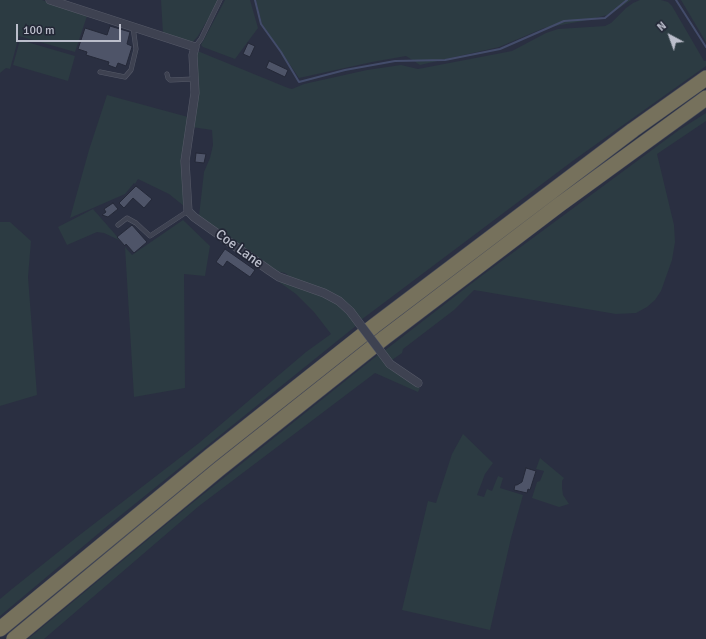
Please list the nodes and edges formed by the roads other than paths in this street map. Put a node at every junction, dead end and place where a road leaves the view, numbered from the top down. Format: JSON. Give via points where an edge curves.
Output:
{"nodes":[{"id":1,"x":50,"y":0,"type":"edge"},
{"id":2,"x":220,"y":0,"type":"edge"},
{"id":3,"x":133,"y":26,"type":"junction"},
{"id":4,"x":195,"y":47,"type":"junction"},
{"id":5,"x":100,"y":72,"type":"dead end"},
{"id":6,"x":167,"y":74,"type":"dead end"},
{"id":7,"x":706,"y":78,"type":"edge"},
{"id":8,"x":194,"y":79,"type":"junction"},
{"id":9,"x":703,"y":101,"type":"edge"},
{"id":10,"x":188,"y":211,"type":"junction"},
{"id":11,"x":118,"y":225,"type":"dead end"},
{"id":12,"x":418,"y":383,"type":"dead end"},
{"id":13,"x":0,"y":629,"type":"edge"},
{"id":14,"x":14,"y":639,"type":"edge"}],
"edges":[{"from":1,"to":3,"type":"street"},
{"from":2,"to":4,"type":"lane"},
{"from":3,"to":4,"type":"street"},
{"from":3,"to":5,"type":"lane","via":[[136,49],[131,70],[125,77]]},
{"from":4,"to":8,"type":"street"},
{"from":6,"to":8,"type":"lane","via":[[170,80]]},
{"from":7,"to":13,"type":"highway","via":[[633,130],[374,326],[210,456]]},
{"from":8,"to":10,"type":"street","via":[[195,92],[185,161]]},
{"from":9,"to":14,"type":"highway","via":[[553,209],[378,343],[213,474]]},
{"from":10,"to":11,"type":"lane","via":[[150,236],[127,218]]},
{"from":10,"to":12,"type":"street","name":"Coe Lane","bridge":true,"via":[[279,277],[324,293],[338,301],[350,311],[390,364]]}]}
